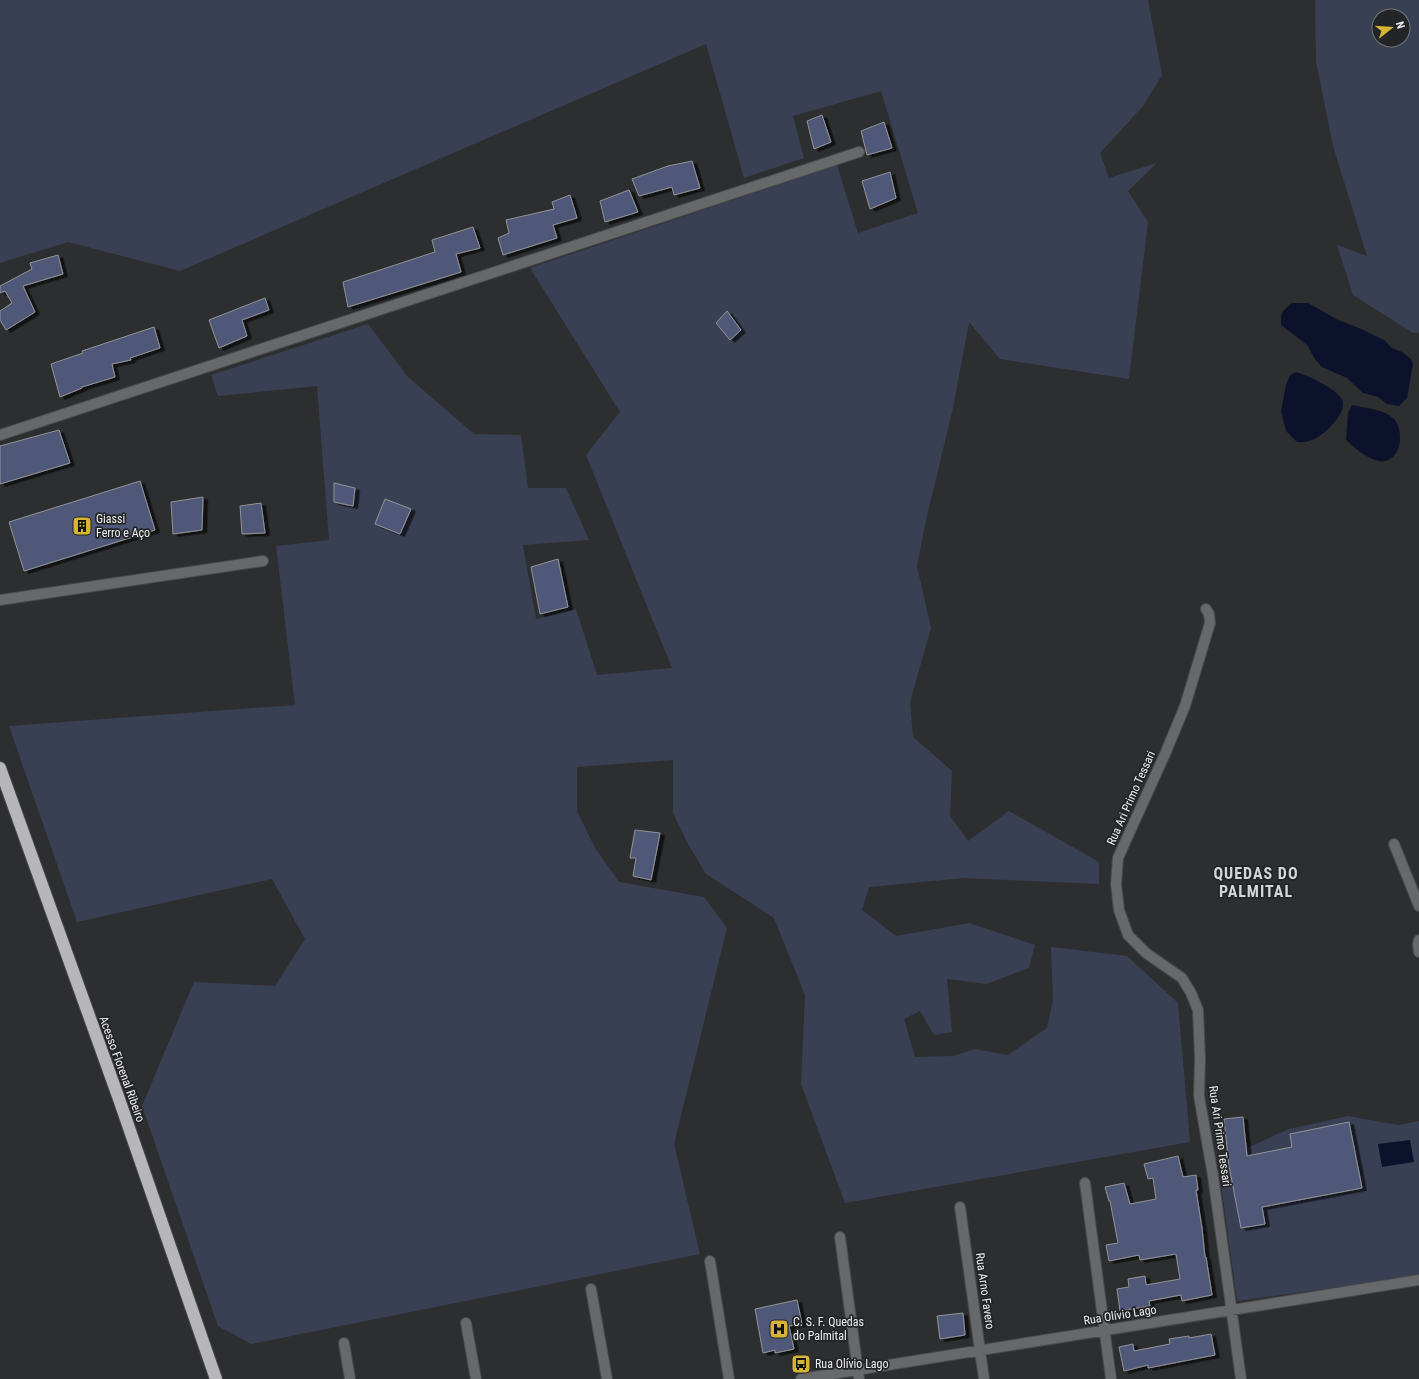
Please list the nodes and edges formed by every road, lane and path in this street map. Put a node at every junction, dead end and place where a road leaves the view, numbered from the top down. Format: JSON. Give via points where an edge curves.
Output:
{"nodes":[{"id":1,"x":859,"y":152,"type":"dead end"},
{"id":2,"x":0,"y":435,"type":"edge"},
{"id":3,"x":263,"y":561,"type":"dead end"},
{"id":4,"x":0,"y":600,"type":"edge"},
{"id":5,"x":1206,"y":609,"type":"dead end"},
{"id":6,"x":0,"y":768,"type":"edge"},
{"id":7,"x":1394,"y":844,"type":"dead end"},
{"id":8,"x":1419,"y":906,"type":"edge"},
{"id":9,"x":1419,"y":940,"type":"edge"},
{"id":10,"x":1419,"y":952,"type":"edge"},
{"id":11,"x":1085,"y":1183,"type":"dead end"},
{"id":12,"x":960,"y":1207,"type":"dead end"},
{"id":13,"x":840,"y":1237,"type":"dead end"},
{"id":14,"x":710,"y":1262,"type":"dead end"},
{"id":15,"x":1419,"y":1280,"type":"edge"},
{"id":16,"x":591,"y":1289,"type":"dead end"},
{"id":17,"x":1232,"y":1310,"type":"junction"},
{"id":18,"x":466,"y":1323,"type":"dead end"},
{"id":19,"x":1105,"y":1331,"type":"junction"},
{"id":20,"x":344,"y":1343,"type":"dead end"},
{"id":21,"x":980,"y":1350,"type":"junction"},
{"id":22,"x":858,"y":1375,"type":"edge"},
{"id":23,"x":216,"y":1379,"type":"edge"},
{"id":24,"x":350,"y":1379,"type":"edge"},
{"id":25,"x":476,"y":1379,"type":"edge"},
{"id":26,"x":607,"y":1379,"type":"edge"},
{"id":27,"x":729,"y":1379,"type":"edge"},
{"id":28,"x":801,"y":1379,"type":"edge"},
{"id":29,"x":984,"y":1379,"type":"edge"},
{"id":30,"x":1111,"y":1379,"type":"edge"},
{"id":31,"x":1241,"y":1379,"type":"edge"}],
"edges":[{"from":1,"to":2,"type":"street"},
{"from":3,"to":4,"type":"street"},
{"from":5,"to":17,"type":"street","name":"Rua Ari Primo Tessari","via":[[1210,624],[1184,706],[1118,858],[1116,884],[1119,910],[1128,935],[1146,953],[1182,978],[1198,1010],[1199,1096]]},
{"from":6,"to":23,"type":"highway","name":"Acesso Florenal Ribeiro"},
{"from":7,"to":8,"type":"street"},
{"from":9,"to":10,"type":"street"},
{"from":11,"to":19,"type":"street"},
{"from":12,"to":21,"type":"street","name":"Rua Arno Favero"},
{"from":13,"to":22,"type":"street"},
{"from":14,"to":27,"type":"street"},
{"from":15,"to":17,"type":"street","name":"Rua Olívio Lago"},
{"from":16,"to":26,"type":"street"},
{"from":17,"to":19,"type":"street","name":"Rua Olívio Lago"},
{"from":17,"to":31,"type":"street","name":"Rua Ari Primo Tessari"},
{"from":18,"to":25,"type":"street"},
{"from":19,"to":21,"type":"street","name":"Rua Olívio Lago"},
{"from":19,"to":30,"type":"street"},
{"from":20,"to":24,"type":"street"},
{"from":21,"to":22,"type":"street","name":"Rua Olívio Lago"},
{"from":21,"to":29,"type":"street","name":"Rua Arno Favero"},
{"from":22,"to":28,"type":"street","name":"Rua Olívio Lago"}]}
